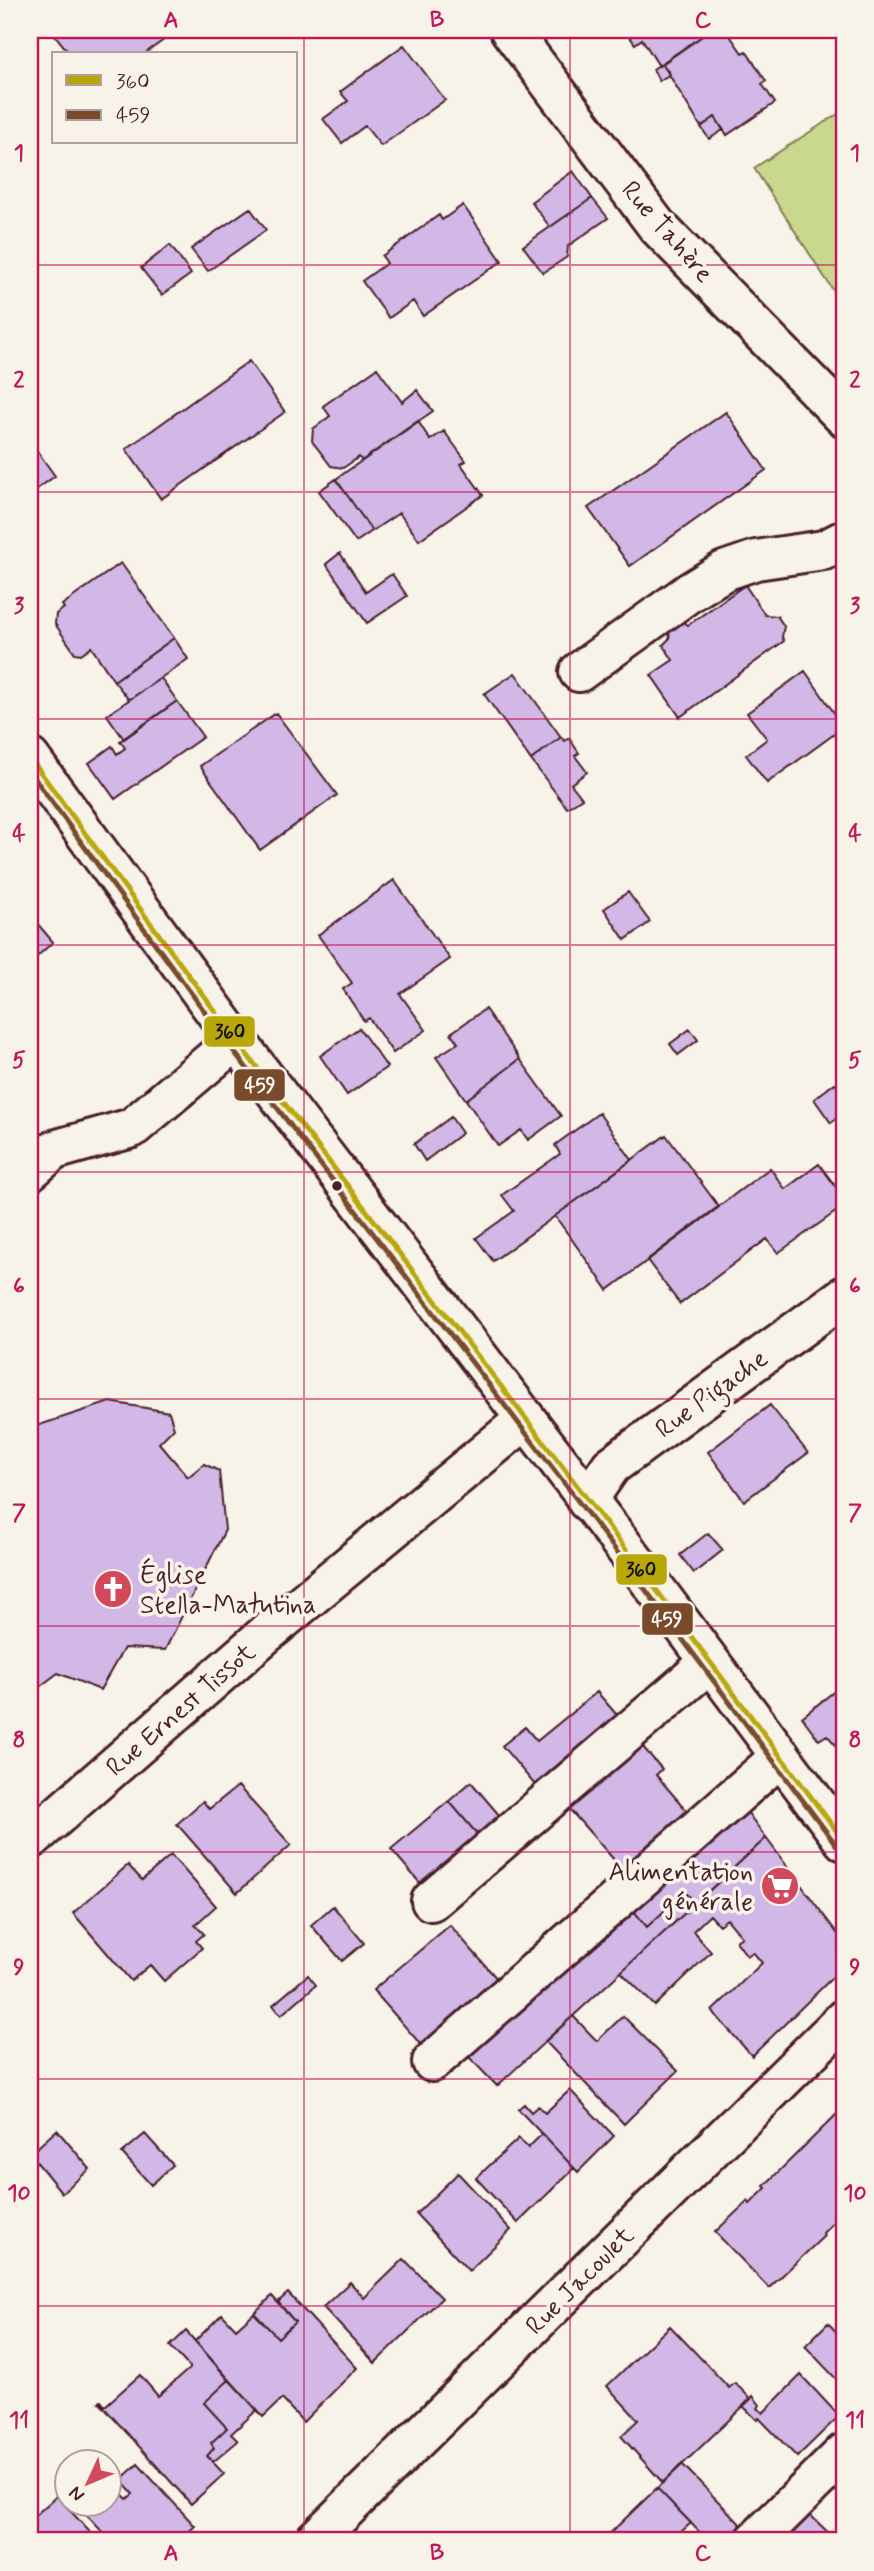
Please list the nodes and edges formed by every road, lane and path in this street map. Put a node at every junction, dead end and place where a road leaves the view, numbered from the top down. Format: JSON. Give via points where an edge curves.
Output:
{"nodes":[{"id":1,"x":510,"y":30,"type":"edge"},
{"id":2,"x":844,"y":417,"type":"edge"},
{"id":3,"x":844,"y":540,"type":"edge"},
{"id":4,"x":579,"y":672,"type":"dead end"},
{"id":5,"x":30,"y":758,"type":"edge"},
{"id":6,"x":236,"y":1040,"type":"junction"},
{"id":7,"x":30,"y":1171,"type":"edge"},
{"id":8,"x":844,"y":1296,"type":"edge"},
{"id":9,"x":526,"y":1419,"type":"junction"},
{"id":10,"x":587,"y":1501,"type":"junction"},
{"id":11,"x":710,"y":1662,"type":"junction"},
{"id":12,"x":781,"y":1756,"type":"junction"},
{"id":13,"x":34,"y":1826,"type":"edge"},
{"id":14,"x":844,"y":1841,"type":"edge"},
{"id":15,"x":431,"y":1901,"type":"dead end"},
{"id":16,"x":844,"y":2020,"type":"edge"},
{"id":17,"x":432,"y":2062,"type":"dead end"},
{"id":18,"x":844,"y":2453,"type":"edge"},
{"id":19,"x":314,"y":2541,"type":"edge"},
{"id":20,"x":755,"y":2541,"type":"edge"}],
"edges":[{"from":1,"to":2,"type":"street","name":"Rue Tahère","via":[[657,226]]},
{"from":3,"to":4,"type":"street","via":[[824,550],[756,560],[724,571]]},
{"from":5,"to":6,"type":"street"},
{"from":6,"to":7,"type":"street","via":[[132,1128],[54,1150]]},
{"from":6,"to":9,"type":"street"},
{"from":8,"to":10,"type":"street","name":"Rue Pigache","via":[[611,1466]]},
{"from":9,"to":10,"type":"street"},
{"from":9,"to":13,"type":"street","name":"Rue Ernest Tissot"},
{"from":10,"to":11,"type":"street"},
{"from":11,"to":12,"type":"street"},
{"from":11,"to":15,"type":"street"},
{"from":12,"to":14,"type":"street"},
{"from":12,"to":17,"type":"street"},
{"from":16,"to":19,"type":"street","name":"Rue Jacoulet"},
{"from":18,"to":20,"type":"street"}]}
